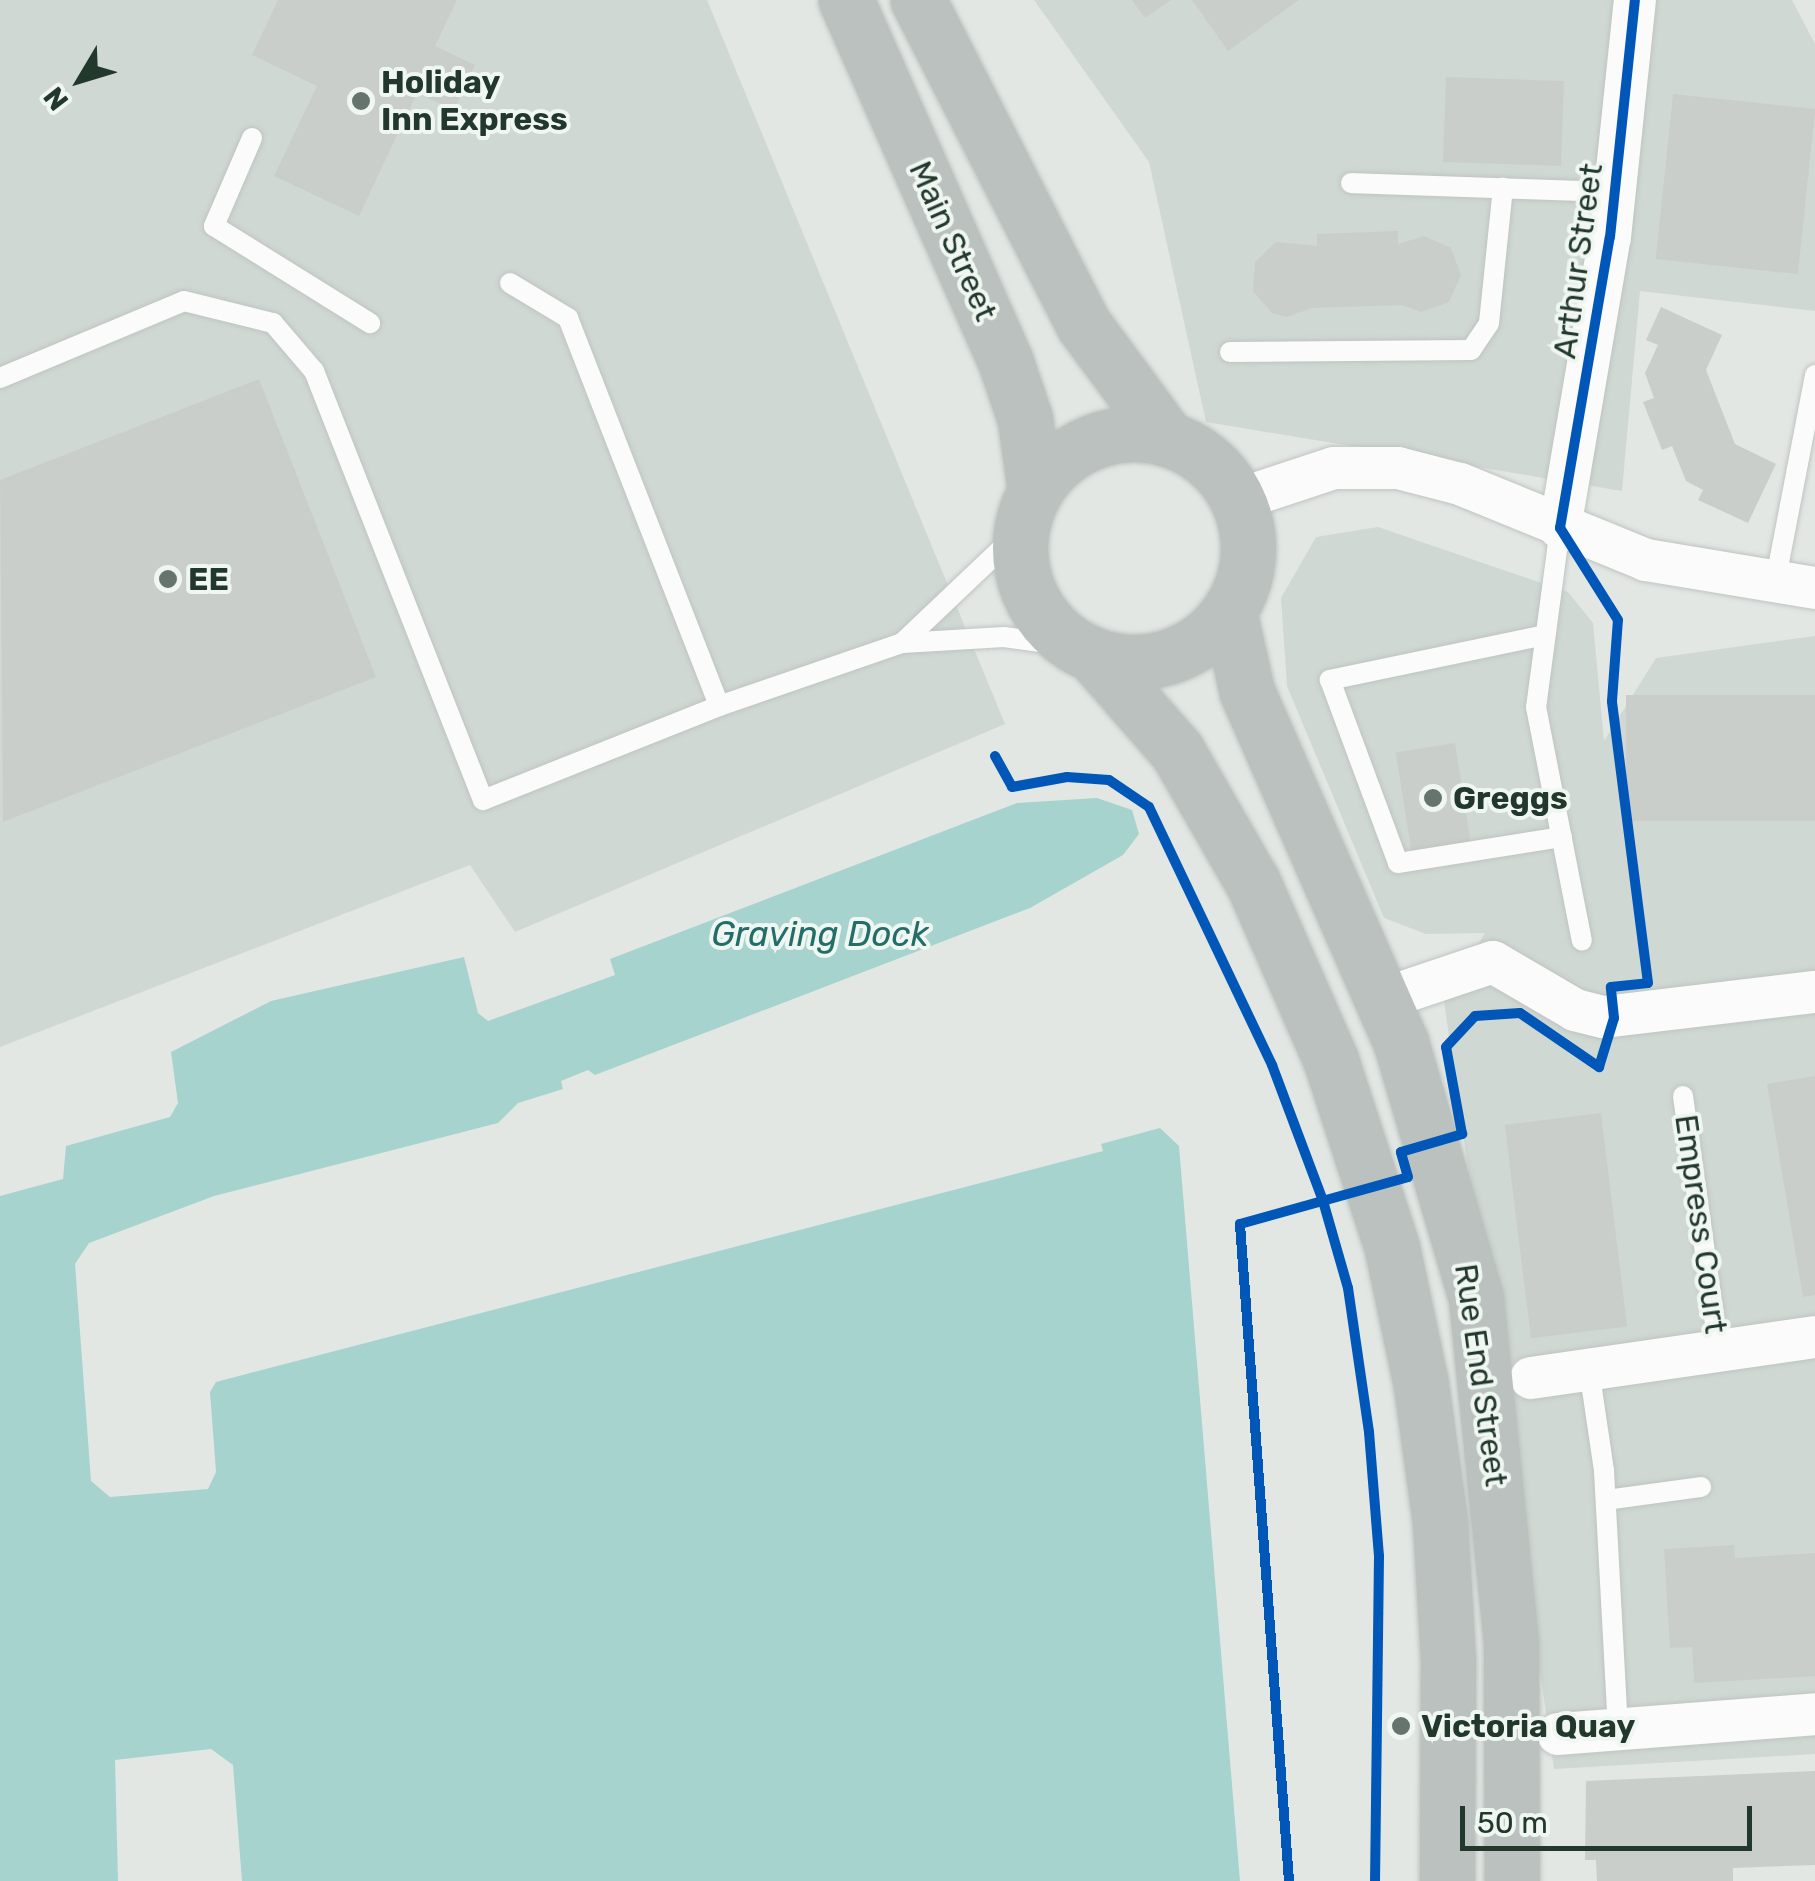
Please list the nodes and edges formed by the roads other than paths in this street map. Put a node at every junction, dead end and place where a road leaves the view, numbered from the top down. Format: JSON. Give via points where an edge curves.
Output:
{"nodes":[{"id":1,"x":846,"y":0,"type":"edge"},
{"id":2,"x":918,"y":0,"type":"edge"},
{"id":3,"x":1634,"y":0,"type":"edge"},
{"id":4,"x":252,"y":138,"type":"dead end"},
{"id":5,"x":1350,"y":183,"type":"dead end"},
{"id":6,"x":1503,"y":188,"type":"junction"},
{"id":7,"x":1615,"y":192,"type":"junction"},
{"id":8,"x":510,"y":283,"type":"dead end"},
{"id":9,"x":370,"y":323,"type":"dead end"},
{"id":10,"x":1230,"y":352,"type":"dead end"},
{"id":11,"x":1815,"y":374,"type":"edge"},
{"id":12,"x":0,"y":378,"type":"edge"},
{"id":13,"x":1167,"y":438,"type":"junction"},
{"id":14,"x":1237,"y":500,"type":"junction"},
{"id":15,"x":1028,"y":511,"type":"junction"},
{"id":16,"x":1560,"y":528,"type":"junction"},
{"id":17,"x":1795,"y":586,"type":"edge"},
{"id":18,"x":1229,"y":612,"type":"junction"},
{"id":19,"x":1545,"y":635,"type":"junction"},
{"id":20,"x":902,"y":644,"type":"junction"},
{"id":21,"x":1086,"y":651,"type":"junction"},
{"id":22,"x":719,"y":706,"type":"junction"},
{"id":23,"x":1562,"y":837,"type":"junction"},
{"id":24,"x":1582,"y":942,"type":"dead end"},
{"id":25,"x":1815,"y":992,"type":"edge"},
{"id":26,"x":1383,"y":999,"type":"junction"},
{"id":27,"x":1683,"y":1096,"type":"dead end"},
{"id":28,"x":1815,"y":1337,"type":"edge"},
{"id":29,"x":1719,"y":1351,"type":"junction"},
{"id":30,"x":1589,"y":1370,"type":"junction"},
{"id":31,"x":1531,"y":1378,"type":"dead end"},
{"id":32,"x":1700,"y":1488,"type":"dead end"},
{"id":33,"x":1606,"y":1500,"type":"junction"},
{"id":34,"x":1815,"y":1714,"type":"edge"},
{"id":35,"x":1618,"y":1729,"type":"junction"},
{"id":36,"x":1558,"y":1734,"type":"dead end"},
{"id":37,"x":1448,"y":1881,"type":"edge"},
{"id":38,"x":1512,"y":1881,"type":"edge"}],
"edges":[{"from":1,"to":15,"type":"highway","name":"Main Street","via":[[1018,393]]},
{"from":2,"to":13,"type":"highway","via":[[1082,324]]},
{"from":3,"to":7,"type":"street","name":"Arthur Street"},
{"from":4,"to":9,"type":"lane","via":[[214,226]]},
{"from":5,"to":6,"type":"lane"},
{"from":6,"to":7,"type":"lane"},
{"from":6,"to":10,"type":"lane","via":[[1489,323],[1471,350]]},
{"from":7,"to":16,"type":"street","name":"Arthur Street"},
{"from":8,"to":22,"type":"lane","via":[[568,318]]},
{"from":11,"to":17,"type":"lane"},
{"from":12,"to":22,"type":"lane","via":[[184,301],[274,323],[314,371],[483,800]]},
{"from":13,"to":14,"type":"highway","via":[[1204,458]]},
{"from":13,"to":15,"type":"highway","via":[[1124,434],[1083,445]]},
{"from":14,"to":16,"type":"street","via":[[1308,474],[1375,466],[1460,484]]},
{"from":14,"to":18,"type":"highway","via":[[1248,551]]},
{"from":15,"to":20,"type":"lane"},
{"from":15,"to":21,"type":"highway","via":[[1030,597],[1056,633]]},
{"from":16,"to":17,"type":"street","via":[[1646,560]]},
{"from":16,"to":19,"type":"lane"},
{"from":18,"to":21,"type":"highway","via":[[1200,642],[1160,660]]},
{"from":18,"to":26,"type":"highway","name":"Rue End Street","via":[[1248,692]]},
{"from":19,"to":23,"type":"lane","via":[[1536,707]]},
{"from":19,"to":23,"type":"lane","via":[[1330,680],[1398,863]]},
{"from":20,"to":21,"type":"lane","via":[[1004,637]]},
{"from":20,"to":22,"type":"lane"},
{"from":21,"to":37,"type":"highway","name":"Rue End Street","via":[[1177,751],[1253,882],[1331,1061],[1392,1248],[1422,1386],[1440,1522]]},
{"from":23,"to":24,"type":"lane"},
{"from":25,"to":26,"type":"street","via":[[1604,1017],[1575,1010],[1493,962]]},
{"from":26,"to":38,"type":"highway","name":"Rue End Street","via":[[1434,1143],[1482,1333],[1511,1644]]},
{"from":27,"to":29,"type":"lane","name":"Empress Court"},
{"from":28,"to":29,"type":"street"},
{"from":29,"to":30,"type":"street"},
{"from":30,"to":31,"type":"street"},
{"from":30,"to":33,"type":"lane"},
{"from":32,"to":33,"type":"lane"},
{"from":33,"to":35,"type":"lane"},
{"from":34,"to":35,"type":"street"},
{"from":35,"to":36,"type":"street"}]}
